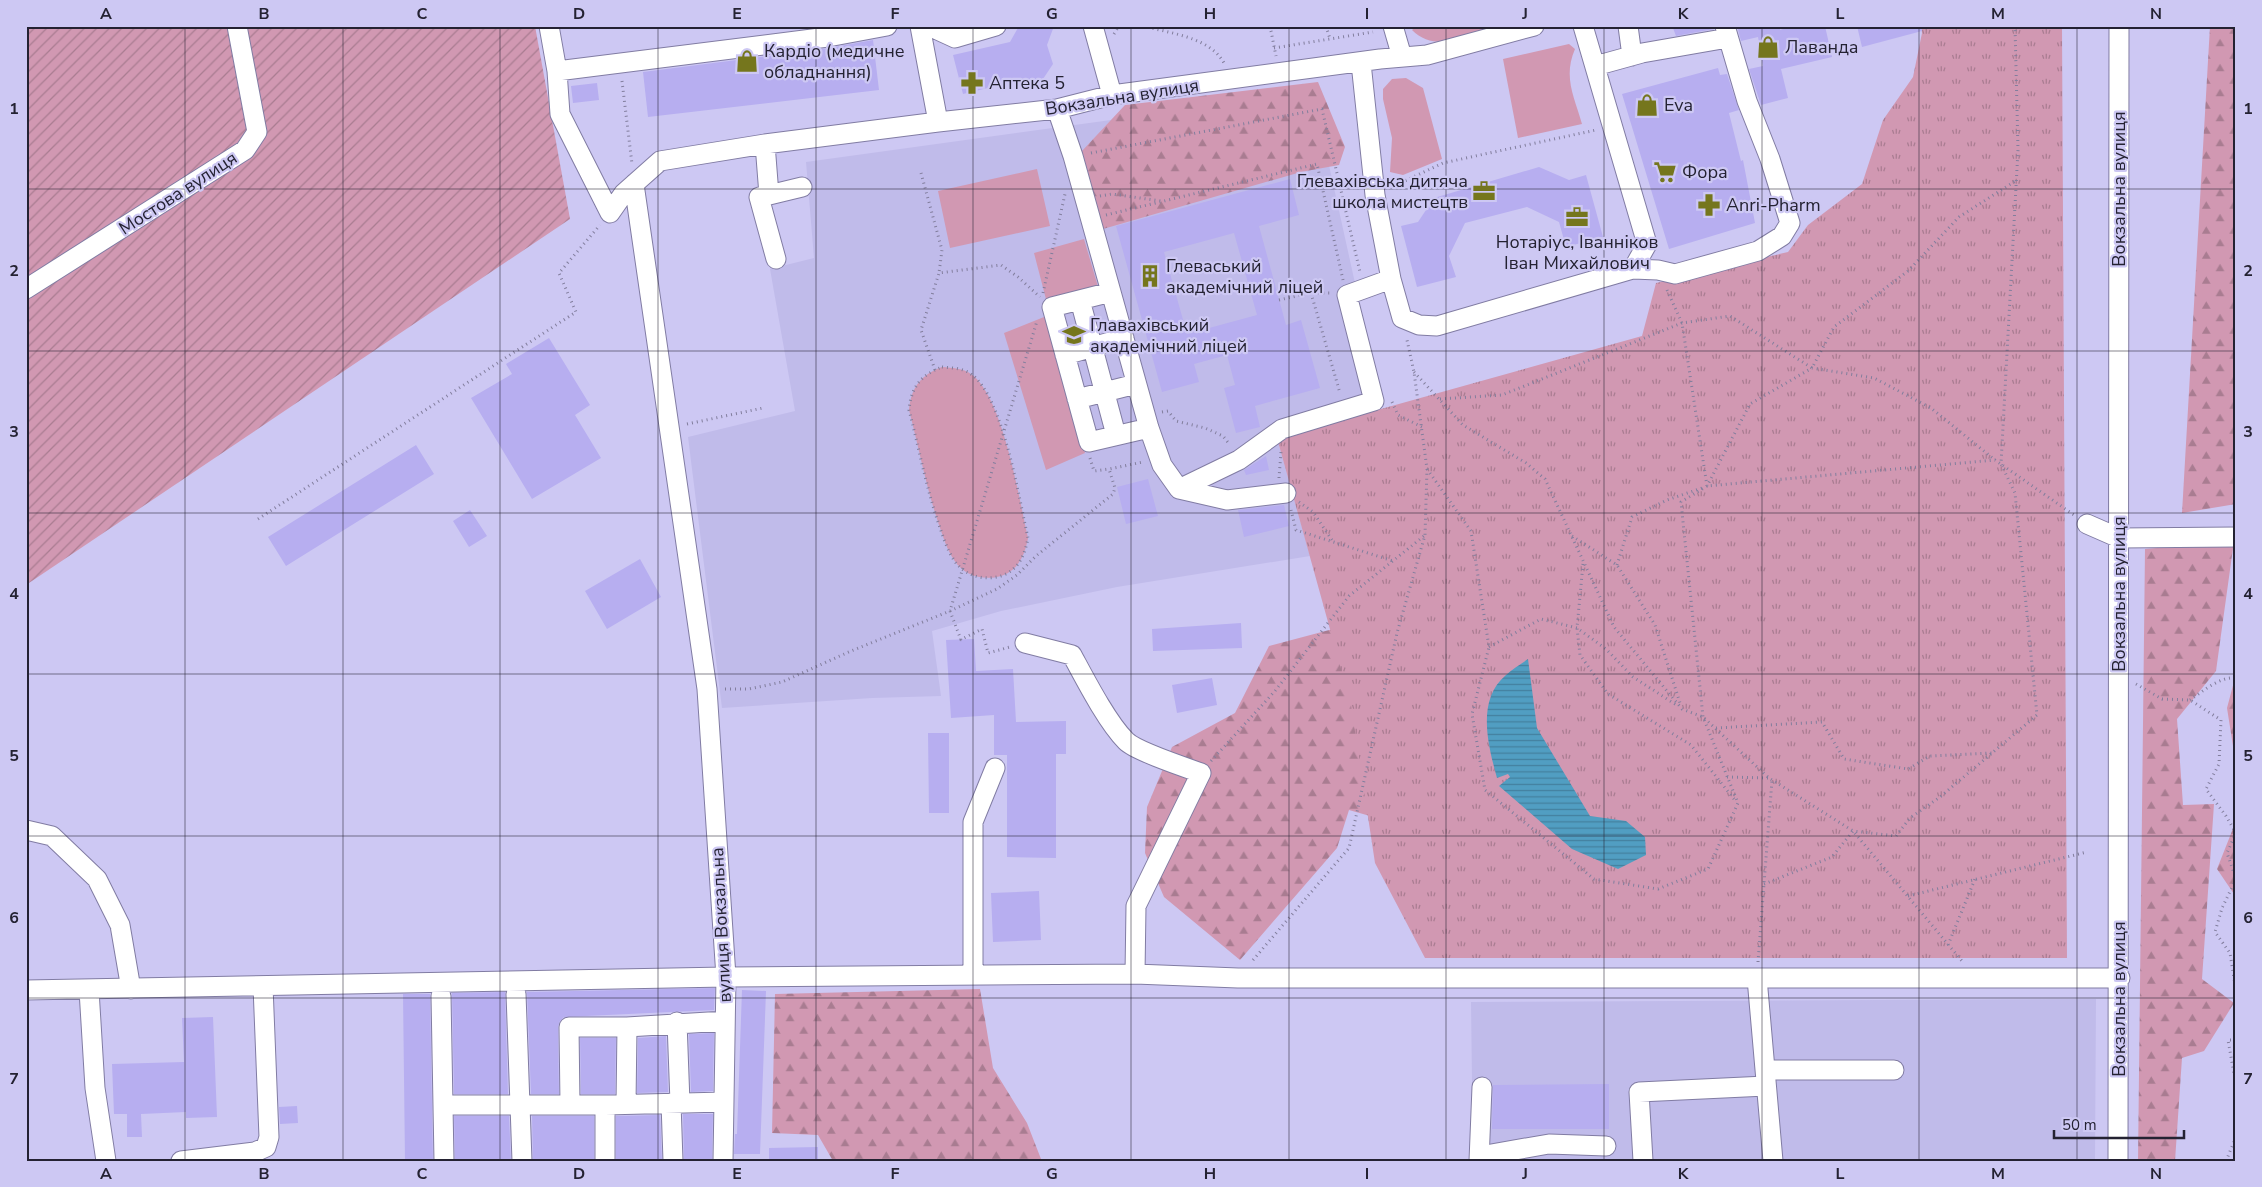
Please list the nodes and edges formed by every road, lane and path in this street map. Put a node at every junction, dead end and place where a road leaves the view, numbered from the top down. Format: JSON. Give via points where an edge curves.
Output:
{"nodes":[{"id":1,"x":237,"y":26,"type":"edge"},
{"id":2,"x":549,"y":26,"type":"edge"},
{"id":3,"x":887,"y":26,"type":"edge"},
{"id":4,"x":920,"y":26,"type":"edge"},
{"id":5,"x":929,"y":26,"type":"edge"},
{"id":6,"x":996,"y":26,"type":"edge"},
{"id":7,"x":1093,"y":26,"type":"edge"},
{"id":8,"x":1143,"y":26,"type":"edge"},
{"id":9,"x":1270,"y":26,"type":"edge"},
{"id":10,"x":1326,"y":26,"type":"edge"},
{"id":11,"x":1393,"y":26,"type":"edge"},
{"id":12,"x":1534,"y":26,"type":"edge"},
{"id":13,"x":1583,"y":26,"type":"edge"},
{"id":14,"x":1628,"y":26,"type":"edge"},
{"id":15,"x":2015,"y":26,"type":"edge"},
{"id":16,"x":2119,"y":26,"type":"edge"},
{"id":17,"x":1373,"y":32,"type":"dead end"},
{"id":18,"x":1726,"y":32,"type":"edge"},
{"id":19,"x":1330,"y":39,"type":"junction"},
{"id":20,"x":1274,"y":48,"type":"junction"},
{"id":21,"x":1632,"y":56,"type":"junction"},
{"id":22,"x":1402,"y":57,"type":"junction"},
{"id":23,"x":1361,"y":63,"type":"junction"},
{"id":24,"x":620,"y":64,"type":"junction"},
{"id":25,"x":1595,"y":66,"type":"junction"},
{"id":26,"x":557,"y":71,"type":"junction"},
{"id":27,"x":1280,"y":73,"type":"junction"},
{"id":28,"x":1233,"y":79,"type":"junction"},
{"id":29,"x":1112,"y":95,"type":"junction"},
{"id":30,"x":1057,"y":109,"type":"junction"},
{"id":31,"x":938,"y":122,"type":"junction"},
{"id":32,"x":1612,"y":126,"type":"junction"},
{"id":33,"x":765,"y":144,"type":"junction"},
{"id":34,"x":1073,"y":156,"type":"junction"},
{"id":35,"x":921,"y":173,"type":"dead end"},
{"id":36,"x":2017,"y":180,"type":"junction"},
{"id":37,"x":634,"y":184,"type":"junction"},
{"id":38,"x":1067,"y":185,"type":"dead end"},
{"id":39,"x":802,"y":187,"type":"dead end"},
{"id":40,"x":769,"y":195,"type":"junction"},
{"id":41,"x":1375,"y":195,"type":"junction"},
{"id":42,"x":1085,"y":198,"type":"junction"},
{"id":43,"x":1164,"y":201,"type":"junction"},
{"id":44,"x":610,"y":213,"type":"junction"},
{"id":45,"x":1091,"y":219,"type":"junction"},
{"id":46,"x":776,"y":259,"type":"dead end"},
{"id":47,"x":1632,"y":270,"type":"junction"},
{"id":48,"x":1658,"y":270,"type":"junction"},
{"id":49,"x":939,"y":273,"type":"junction"},
{"id":50,"x":1391,"y":279,"type":"junction"},
{"id":51,"x":26,"y":289,"type":"edge"},
{"id":52,"x":1111,"y":292,"type":"junction"},
{"id":53,"x":1355,"y":292,"type":"junction"},
{"id":54,"x":1310,"y":293,"type":"junction"},
{"id":55,"x":1080,"y":300,"type":"junction"},
{"id":56,"x":1279,"y":300,"type":"dead end"},
{"id":57,"x":1038,"y":315,"type":"dead end"},
{"id":58,"x":1402,"y":318,"type":"junction"},
{"id":59,"x":1682,"y":323,"type":"junction"},
{"id":60,"x":1124,"y":338,"type":"junction"},
{"id":61,"x":1092,"y":347,"type":"junction"},
{"id":62,"x":1065,"y":354,"type":"junction"},
{"id":63,"x":1812,"y":368,"type":"junction"},
{"id":64,"x":935,"y":370,"type":"junction"},
{"id":65,"x":1414,"y":372,"type":"junction"},
{"id":66,"x":1136,"y":384,"type":"junction"},
{"id":67,"x":1104,"y":392,"type":"junction"},
{"id":68,"x":1077,"y":399,"type":"junction"},
{"id":69,"x":1440,"y":399,"type":"junction"},
{"id":70,"x":1391,"y":400,"type":"dead end"},
{"id":71,"x":763,"y":408,"type":"dead end"},
{"id":72,"x":1345,"y":410,"type":"junction"},
{"id":73,"x":1147,"y":422,"type":"junction"},
{"id":74,"x":1422,"y":427,"type":"junction"},
{"id":75,"x":669,"y":428,"type":"junction"},
{"id":76,"x":1282,"y":429,"type":"junction"},
{"id":77,"x":1004,"y":435,"type":"junction"},
{"id":78,"x":1116,"y":435,"type":"junction"},
{"id":79,"x":1160,"y":460,"type":"junction"},
{"id":80,"x":1239,"y":460,"type":"junction"},
{"id":81,"x":1995,"y":460,"type":"junction"},
{"id":82,"x":2001,"y":464,"type":"junction"},
{"id":83,"x":1428,"y":470,"type":"junction"},
{"id":84,"x":1707,"y":486,"type":"junction"},
{"id":85,"x":1179,"y":489,"type":"junction"},
{"id":86,"x":1282,"y":493,"type":"junction"},
{"id":87,"x":258,"y":519,"type":"dead end"},
{"id":88,"x":2087,"y":524,"type":"joint"},
{"id":89,"x":1425,"y":534,"type":"junction"},
{"id":90,"x":1571,"y":535,"type":"junction"},
{"id":91,"x":2236,"y":537,"type":"edge"},
{"id":92,"x":2119,"y":538,"type":"junction"},
{"id":93,"x":1332,"y":541,"type":"junction"},
{"id":94,"x":1393,"y":561,"type":"junction"},
{"id":95,"x":1583,"y":562,"type":"junction"},
{"id":96,"x":1617,"y":565,"type":"junction"},
{"id":97,"x":963,"y":570,"type":"junction"},
{"id":98,"x":950,"y":611,"type":"junction"},
{"id":99,"x":1576,"y":628,"type":"junction"},
{"id":100,"x":1025,"y":643,"type":"joint"},
{"id":101,"x":1489,"y":647,"type":"junction"},
{"id":102,"x":2119,"y":677,"type":"junction"},
{"id":103,"x":2236,"y":678,"type":"edge"},
{"id":104,"x":707,"y":689,"type":"junction"},
{"id":105,"x":2190,"y":700,"type":"junction"},
{"id":106,"x":1682,"y":709,"type":"junction"},
{"id":107,"x":1703,"y":717,"type":"junction"},
{"id":108,"x":1763,"y":718,"type":"dead end"},
{"id":109,"x":1764,"y":725,"type":"junction"},
{"id":110,"x":1715,"y":728,"type":"junction"},
{"id":111,"x":1994,"y":753,"type":"junction"},
{"id":112,"x":995,"y":768,"type":"dead end"},
{"id":113,"x":1201,"y":773,"type":"junction"},
{"id":114,"x":1727,"y":777,"type":"junction"},
{"id":115,"x":1770,"y":779,"type":"junction"},
{"id":116,"x":1738,"y":803,"type":"junction"},
{"id":117,"x":26,"y":830,"type":"edge"},
{"id":118,"x":1853,"y":831,"type":"junction"},
{"id":119,"x":2087,"y":852,"type":"dead end"},
{"id":120,"x":1975,"y":879,"type":"junction"},
{"id":121,"x":1764,"y":884,"type":"junction"},
{"id":122,"x":1908,"y":896,"type":"junction"},
{"id":123,"x":1948,"y":945,"type":"junction"},
{"id":124,"x":1135,"y":974,"type":"junction"},
{"id":125,"x":973,"y":975,"type":"junction"},
{"id":126,"x":726,"y":977,"type":"junction"},
{"id":127,"x":1238,"y":978,"type":"junction"},
{"id":128,"x":1757,"y":978,"type":"junction"},
{"id":129,"x":1976,"y":978,"type":"junction"},
{"id":130,"x":2120,"y":978,"type":"junction"},
{"id":131,"x":263,"y":986,"type":"junction"},
{"id":132,"x":131,"y":989,"type":"junction"},
{"id":133,"x":26,"y":990,"type":"edge"},
{"id":134,"x":89,"y":990,"type":"junction"},
{"id":135,"x":2236,"y":991,"type":"edge"},
{"id":136,"x":516,"y":994,"type":"dead end"},
{"id":137,"x":441,"y":996,"type":"dead end"},
{"id":138,"x":725,"y":1020,"type":"junction"},
{"id":139,"x":677,"y":1022,"type":"junction"},
{"id":140,"x":627,"y":1027,"type":"junction"},
{"id":141,"x":2236,"y":1040,"type":"edge"},
{"id":142,"x":1894,"y":1070,"type":"dead end"},
{"id":143,"x":1765,"y":1078,"type":"junction"},
{"id":144,"x":2236,"y":1085,"type":"edge"},
{"id":145,"x":1482,"y":1086,"type":"dead end"},
{"id":146,"x":724,"y":1102,"type":"junction"},
{"id":147,"x":675,"y":1103,"type":"junction"},
{"id":148,"x":521,"y":1104,"type":"junction"},
{"id":149,"x":570,"y":1104,"type":"junction"},
{"id":150,"x":626,"y":1104,"type":"junction"},
{"id":151,"x":443,"y":1105,"type":"junction"},
{"id":152,"x":605,"y":1105,"type":"junction"},
{"id":153,"x":2236,"y":1137,"type":"edge"},
{"id":154,"x":1606,"y":1146,"type":"dead end"},
{"id":155,"x":1480,"y":1158,"type":"edge"},
{"id":156,"x":106,"y":1161,"type":"edge"},
{"id":157,"x":181,"y":1161,"type":"edge"},
{"id":158,"x":444,"y":1161,"type":"edge"},
{"id":159,"x":522,"y":1161,"type":"edge"},
{"id":160,"x":605,"y":1161,"type":"edge"},
{"id":161,"x":672,"y":1161,"type":"edge"},
{"id":162,"x":723,"y":1161,"type":"edge"},
{"id":163,"x":1642,"y":1161,"type":"edge"},
{"id":164,"x":1773,"y":1161,"type":"edge"},
{"id":165,"x":2118,"y":1161,"type":"edge"},
{"id":166,"x":2226,"y":1161,"type":"edge"}],
"edges":[{"from":1,"to":51,"type":"street","name":"Мостова вулиця","via":[[257,132],[245,150]]},
{"from":2,"to":26,"type":"street"},
{"from":3,"to":24,"type":"street","via":[[828,38]]},
{"from":4,"to":31,"type":"street"},
{"from":5,"to":6,"type":"street","via":[[955,38]]},
{"from":7,"to":29,"type":"street"},
{"from":8,"to":28,"type":"path","via":[[1198,41],[1219,54]]},
{"from":9,"to":20,"type":"path"},
{"from":10,"to":19,"type":"path"},
{"from":11,"to":22,"type":"street"},
{"from":12,"to":22,"type":"street","name":"Вокзальна вулиця","via":[[1427,55]]},
{"from":13,"to":25,"type":"street"},
{"from":14,"to":21,"type":"street"},
{"from":15,"to":36,"type":"path"},
{"from":16,"to":92,"type":"street","name":"Вокзальна вулиця"},
{"from":17,"to":19,"type":"path"},
{"from":18,"to":21,"type":"street"},
{"from":18,"to":48,"type":"street","via":[[1746,101],[1770,159],[1790,223],[1782,236],[1758,251],[1675,274]]},
{"from":19,"to":20,"type":"path"},
{"from":20,"to":27,"type":"path"},
{"from":21,"to":25,"type":"street"},
{"from":22,"to":23,"type":"street","name":"Вокзальна вулиця"},
{"from":23,"to":27,"type":"street","name":"Вокзальна вулиця"},
{"from":23,"to":41,"type":"street"},
{"from":24,"to":26,"type":"street"},
{"from":24,"to":37,"type":"path"},
{"from":25,"to":32,"type":"street"},
{"from":26,"to":44,"type":"street","via":[[560,114]]},
{"from":27,"to":28,"type":"street","name":"Вокзальна вулиця"},
{"from":28,"to":29,"type":"street","name":"Вокзальна вулиця"},
{"from":29,"to":30,"type":"street","name":"Вокзальна вулиця"},
{"from":30,"to":31,"type":"street","name":"Вокзальна вулиця"},
{"from":30,"to":34,"type":"street"},
{"from":31,"to":33,"type":"street","name":"Вокзальна вулиця"},
{"from":32,"to":41,"type":"path","via":[[1443,163]]},
{"from":32,"to":47,"type":"street","via":[[1647,244]]},
{"from":33,"to":37,"type":"street","name":"Вокзальна вулиця","via":[[660,161]]},
{"from":33,"to":40,"type":"street"},
{"from":34,"to":42,"type":"street"},
{"from":34,"to":53,"type":"path","via":[[1322,109]]},
{"from":35,"to":49,"type":"path","via":[[942,250]]},
{"from":36,"to":63,"type":"path","via":[[1959,217],[1908,271],[1834,327]]},
{"from":36,"to":82,"type":"path"},
{"from":37,"to":44,"type":"street","name":"Вокзальна вулиця"},
{"from":37,"to":75,"type":"street","name":"вулиця Вокзальна"},
{"from":38,"to":49,"type":"path","via":[[1042,299],[1001,265]]},
{"from":39,"to":40,"type":"street"},
{"from":40,"to":46,"type":"street","via":[[759,197]]},
{"from":41,"to":50,"type":"street"},
{"from":42,"to":43,"type":"path","via":[[1112,194]]},
{"from":42,"to":45,"type":"street"},
{"from":43,"to":45,"type":"path"},
{"from":43,"to":53,"type":"path","via":[[1317,164]]},
{"from":44,"to":87,"type":"path","via":[[559,274],[576,312]]},
{"from":45,"to":52,"type":"street"},
{"from":47,"to":48,"type":"street"},
{"from":47,"to":58,"type":"street","via":[[1437,326],[1419,325]]},
{"from":48,"to":59,"type":"path"},
{"from":49,"to":64,"type":"path","via":[[921,330]]},
{"from":50,"to":53,"type":"street"},
{"from":50,"to":58,"type":"street"},
{"from":52,"to":55,"type":"street"},
{"from":52,"to":60,"type":"street"},
{"from":53,"to":54,"type":"path"},
{"from":53,"to":72,"type":"street","via":[[1374,401]]},
{"from":54,"to":56,"type":"path"},
{"from":54,"to":72,"type":"path"},
{"from":55,"to":61,"type":"street"},
{"from":55,"to":62,"type":"street","via":[[1052,307]]},
{"from":57,"to":77,"type":"path"},
{"from":58,"to":65,"type":"path"},
{"from":59,"to":63,"type":"path","via":[[1730,316]]},
{"from":59,"to":69,"type":"path","via":[[1502,395]]},
{"from":59,"to":84,"type":"path"},
{"from":60,"to":61,"type":"street"},
{"from":60,"to":66,"type":"street"},
{"from":61,"to":62,"type":"street"},
{"from":61,"to":67,"type":"street"},
{"from":62,"to":68,"type":"street"},
{"from":63,"to":81,"type":"path","via":[[1874,378],[1931,408]]},
{"from":63,"to":84,"type":"path","via":[[1750,404]]},
{"from":64,"to":77,"type":"path","via":[[957,368],[971,373],[992,400]]},
{"from":64,"to":97,"type":"path","via":[[917,382],[910,395],[909,410],[930,496],[946,543]]},
{"from":65,"to":69,"type":"path"},
{"from":65,"to":74,"type":"path"},
{"from":66,"to":67,"type":"street"},
{"from":66,"to":73,"type":"street"},
{"from":67,"to":68,"type":"street"},
{"from":67,"to":78,"type":"street"},
{"from":68,"to":78,"type":"street","via":[[1089,442]]},
{"from":69,"to":90,"type":"path","via":[[1463,425],[1526,463],[1545,479]]},
{"from":70,"to":74,"type":"path","via":[[1398,415]]},
{"from":71,"to":75,"type":"path"},
{"from":72,"to":76,"type":"street"},
{"from":73,"to":78,"type":"street"},
{"from":73,"to":79,"type":"street"},
{"from":73,"to":80,"type":"path","via":[[1168,411],[1176,421],[1222,436]]},
{"from":74,"to":83,"type":"path"},
{"from":75,"to":104,"type":"street","name":"вулиця Вокзальна"},
{"from":76,"to":80,"type":"street"},
{"from":76,"to":86,"type":"path"},
{"from":77,"to":97,"type":"path"},
{"from":77,"to":97,"type":"path","via":[[1028,538],[1026,552],[1012,570],[992,578],[977,577]]},
{"from":79,"to":85,"type":"street"},
{"from":79,"to":98,"type":"path","via":[[1109,468],[1115,488],[1113,494],[1011,580]]},
{"from":80,"to":85,"type":"street"},
{"from":81,"to":82,"type":"path"},
{"from":81,"to":84,"type":"path"},
{"from":82,"to":88,"type":"path"},
{"from":82,"to":111,"type":"path","via":[[2015,494],[2037,715]]},
{"from":83,"to":89,"type":"path"},
{"from":83,"to":101,"type":"path","via":[[1471,531]]},
{"from":84,"to":96,"type":"path","via":[[1632,517]]},
{"from":84,"to":107,"type":"path","via":[[1681,502]]},
{"from":85,"to":86,"type":"street","via":[[1227,500]]},
{"from":86,"to":93,"type":"path","via":[[1313,512]]},
{"from":86,"to":93,"type":"path","via":[[1296,530]]},
{"from":88,"to":92,"type":"street"},
{"from":89,"to":94,"type":"path"},
{"from":89,"to":127,"type":"path","via":[[1397,633],[1349,848]]},
{"from":90,"to":95,"type":"path"},
{"from":90,"to":96,"type":"path"},
{"from":91,"to":92,"type":"street"},
{"from":92,"to":102,"type":"street","name":"Вокзальна вулиця"},
{"from":93,"to":94,"type":"path"},
{"from":94,"to":113,"type":"path","via":[[1349,596],[1275,691]]},
{"from":95,"to":99,"type":"path"},
{"from":95,"to":106,"type":"path","via":[[1614,627]]},
{"from":96,"to":106,"type":"path","via":[[1655,625]]},
{"from":97,"to":98,"type":"path"},
{"from":98,"to":100,"type":"path","via":[[960,640],[982,629],[988,653]]},
{"from":98,"to":104,"type":"path","via":[[782,682],[749,689]]},
{"from":99,"to":101,"type":"path","via":[[1541,619]]},
{"from":99,"to":106,"type":"path","via":[[1606,649],[1633,677]]},
{"from":99,"to":116,"type":"path","via":[[1580,654],[1608,694],[1691,745]]},
{"from":100,"to":113,"type":"street","via":[[1072,655],[1126,742]]},
{"from":101,"to":116,"type":"path","via":[[1472,714],[1485,790],[1594,879],[1658,889],[1708,869]]},
{"from":102,"to":105,"type":"path","via":[[2162,699]]},
{"from":102,"to":130,"type":"street","name":"Вокзальна вулиця"},
{"from":103,"to":105,"type":"path","via":[[2214,684]]},
{"from":104,"to":126,"type":"street","name":"вулиця Вокзальна"},
{"from":105,"to":135,"type":"path","via":[[2220,720],[2219,764],[2206,789],[2236,833],[2227,854],[2236,879],[2222,908],[2216,932],[2230,953]]},
{"from":106,"to":107,"type":"path"},
{"from":107,"to":110,"type":"path"},
{"from":107,"to":114,"type":"path"},
{"from":108,"to":109,"type":"path"},
{"from":109,"to":110,"type":"path"},
{"from":109,"to":111,"type":"path","via":[[1822,722],[1844,759],[1908,769],[1930,756]]},
{"from":110,"to":115,"type":"path"},
{"from":111,"to":118,"type":"path","via":[[1910,818],[1896,836]]},
{"from":112,"to":125,"type":"street","via":[[973,822]]},
{"from":113,"to":124,"type":"street","via":[[1136,906]]},
{"from":114,"to":115,"type":"path"},
{"from":114,"to":116,"type":"path"},
{"from":115,"to":118,"type":"path"},
{"from":115,"to":121,"type":"path"},
{"from":117,"to":132,"type":"street","via":[[52,836],[98,879],[120,925]]},
{"from":118,"to":121,"type":"path","via":[[1832,857]]},
{"from":118,"to":122,"type":"path"},
{"from":119,"to":120,"type":"path"},
{"from":120,"to":122,"type":"path"},
{"from":120,"to":123,"type":"path"},
{"from":121,"to":128,"type":"path"},
{"from":122,"to":123,"type":"path"},
{"from":123,"to":129,"type":"path"},
{"from":124,"to":125,"type":"street"},
{"from":124,"to":127,"type":"street"},
{"from":125,"to":126,"type":"street"},
{"from":126,"to":131,"type":"street"},
{"from":126,"to":138,"type":"street","name":"вулиця Вокзальна"},
{"from":127,"to":128,"type":"street"},
{"from":128,"to":129,"type":"street"},
{"from":128,"to":143,"type":"street"},
{"from":129,"to":130,"type":"street"},
{"from":130,"to":165,"type":"street","name":"Вокзальна вулиця"},
{"from":131,"to":132,"type":"street"},
{"from":131,"to":157,"type":"street","via":[[269,1137],[266,1147],[255,1152]]},
{"from":132,"to":134,"type":"street"},
{"from":133,"to":134,"type":"street"},
{"from":134,"to":156,"type":"street","via":[[95,1088]]},
{"from":136,"to":148,"type":"street"},
{"from":137,"to":151,"type":"street"},
{"from":138,"to":139,"type":"street"},
{"from":138,"to":146,"type":"street","name":"вулиця Вокзальна"},
{"from":139,"to":140,"type":"street"},
{"from":139,"to":147,"type":"street"},
{"from":140,"to":149,"type":"street","via":[[569,1027]]},
{"from":140,"to":150,"type":"street"},
{"from":141,"to":144,"type":"path","via":[[2228,1040]]},
{"from":142,"to":143,"type":"street"},
{"from":143,"to":163,"type":"street","via":[[1639,1092]]},
{"from":143,"to":164,"type":"street"},
{"from":145,"to":155,"type":"street"},
{"from":146,"to":147,"type":"street"},
{"from":146,"to":162,"type":"street","name":"вулиця Вокзальна"},
{"from":147,"to":150,"type":"street"},
{"from":147,"to":161,"type":"street"},
{"from":148,"to":149,"type":"street"},
{"from":148,"to":151,"type":"street"},
{"from":148,"to":159,"type":"street"},
{"from":149,"to":152,"type":"street"},
{"from":150,"to":152,"type":"street"},
{"from":151,"to":158,"type":"street"},
{"from":152,"to":160,"type":"street"},
{"from":153,"to":166,"type":"path"},
{"from":154,"to":155,"type":"street","via":[[1549,1144]]}]}
